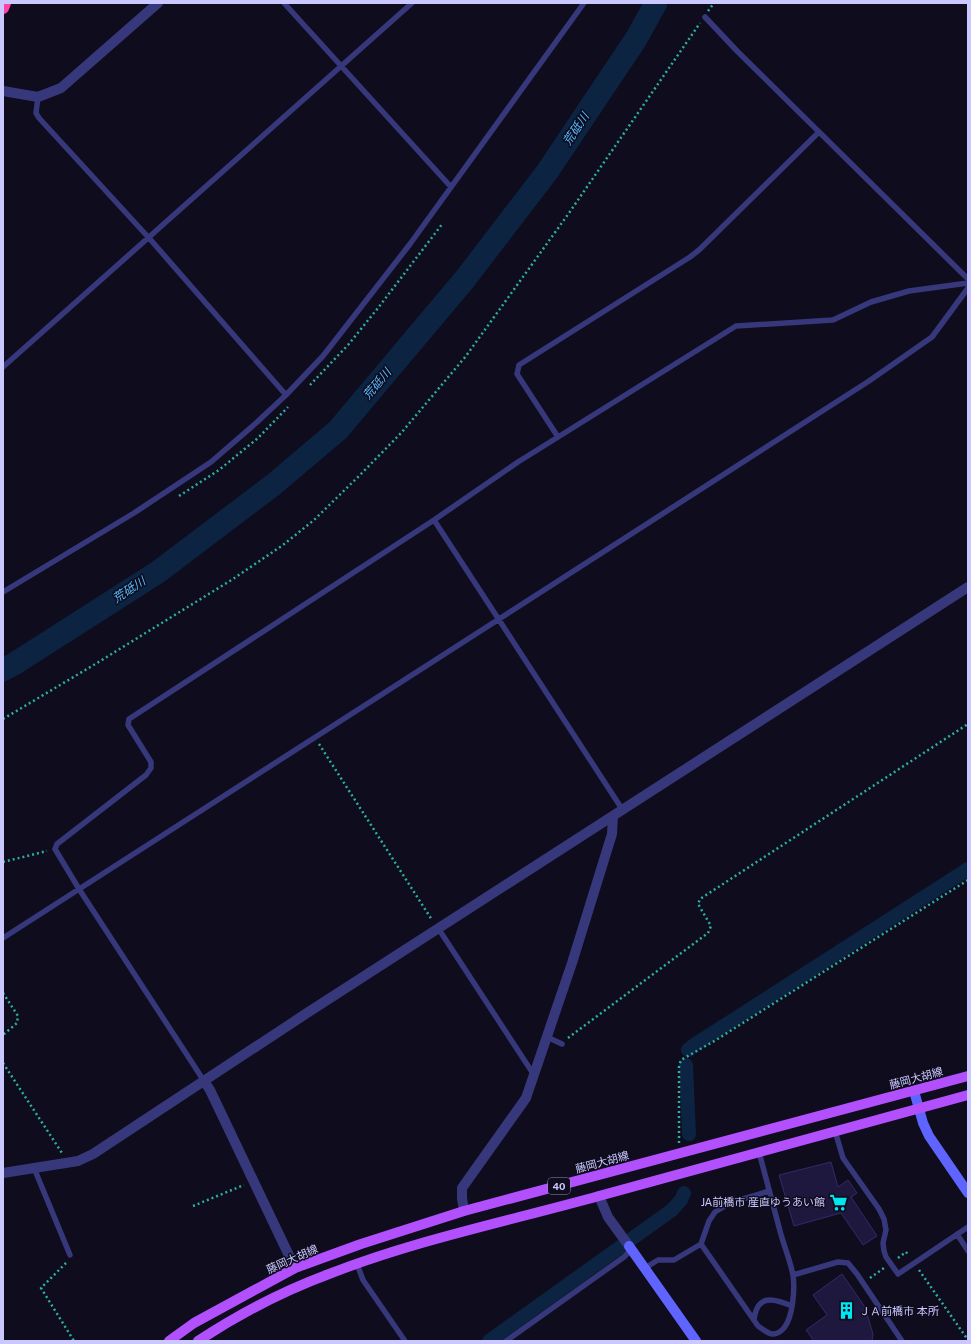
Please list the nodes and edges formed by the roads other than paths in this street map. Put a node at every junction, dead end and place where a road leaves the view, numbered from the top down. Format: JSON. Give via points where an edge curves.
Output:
{"nodes":[{"id":1,"x":5,"y":3,"type":"edge"},
{"id":2,"x":158,"y":3,"type":"edge"},
{"id":3,"x":284,"y":3,"type":"edge"},
{"id":4,"x":412,"y":3,"type":"edge"},
{"id":5,"x":584,"y":3,"type":"edge"},
{"id":6,"x":3,"y":8,"type":"edge"},
{"id":7,"x":704,"y":17,"type":"road end"},
{"id":8,"x":341,"y":66,"type":"junction"},
{"id":9,"x":3,"y":91,"type":"edge"},
{"id":10,"x":38,"y":97,"type":"junction"},
{"id":11,"x":819,"y":132,"type":"junction"},
{"id":12,"x":452,"y":187,"type":"junction"},
{"id":13,"x":149,"y":238,"type":"junction"},
{"id":14,"x":968,"y":279,"type":"edge"},
{"id":15,"x":968,"y":283,"type":"edge"},
{"id":16,"x":968,"y":288,"type":"edge"},
{"id":17,"x":3,"y":367,"type":"edge"},
{"id":18,"x":286,"y":395,"type":"junction"},
{"id":19,"x":558,"y":437,"type":"junction"},
{"id":20,"x":434,"y":520,"type":"junction"},
{"id":21,"x":968,"y":587,"type":"edge"},
{"id":22,"x":3,"y":592,"type":"edge"},
{"id":23,"x":499,"y":618,"type":"junction"},
{"id":24,"x":622,"y":809,"type":"junction"},
{"id":25,"x":613,"y":816,"type":"junction"},
{"id":26,"x":78,"y":889,"type":"junction"},
{"id":27,"x":438,"y":928,"type":"junction"},
{"id":28,"x":3,"y":938,"type":"edge"},
{"id":29,"x":547,"y":1037,"type":"junction"},
{"id":30,"x":562,"y":1044,"type":"road end"},
{"id":31,"x":534,"y":1076,"type":"junction"},
{"id":32,"x":968,"y":1076,"type":"edge"},
{"id":33,"x":204,"y":1081,"type":"junction"},
{"id":34,"x":914,"y":1091,"type":"junction"},
{"id":35,"x":968,"y":1095,"type":"edge"},
{"id":36,"x":919,"y":1108,"type":"junction"},
{"id":37,"x":835,"y":1131,"type":"junction"},
{"id":38,"x":759,"y":1152,"type":"junction"},
{"id":39,"x":34,"y":1168,"type":"junction"},
{"id":40,"x":3,"y":1173,"type":"edge"},
{"id":41,"x":769,"y":1191,"type":"junction"},
{"id":42,"x":968,"y":1193,"type":"edge"},
{"id":43,"x":599,"y":1196,"type":"junction"},
{"id":44,"x":464,"y":1211,"type":"junction"},
{"id":45,"x":968,"y":1227,"type":"edge"},
{"id":46,"x":957,"y":1234,"type":"junction"},
{"id":47,"x":628,"y":1244,"type":"junction"},
{"id":48,"x":701,"y":1244,"type":"junction"},
{"id":49,"x":968,"y":1251,"type":"edge"},
{"id":50,"x":70,"y":1255,"type":"road end"},
{"id":51,"x":357,"y":1264,"type":"junction"},
{"id":52,"x":295,"y":1268,"type":"junction"},
{"id":53,"x":645,"y":1268,"type":"junction"},
{"id":54,"x":793,"y":1275,"type":"junction"},
{"id":55,"x":792,"y":1306,"type":"junction"},
{"id":56,"x":754,"y":1320,"type":"junction"},
{"id":57,"x":168,"y":1341,"type":"edge"},
{"id":58,"x":198,"y":1341,"type":"edge"},
{"id":59,"x":405,"y":1341,"type":"edge"},
{"id":60,"x":506,"y":1341,"type":"edge"},
{"id":61,"x":696,"y":1341,"type":"edge"},
{"id":62,"x":902,"y":1341,"type":"edge"}],
"edges":[{"from":1,"to":6,"type":"highway"},
{"from":2,"to":10,"type":"street","via":[[60,88]]},
{"from":3,"to":8,"type":"lane"},
{"from":4,"to":8,"type":"lane"},
{"from":5,"to":12,"type":"lane"},
{"from":7,"to":11,"type":"lane"},
{"from":8,"to":12,"type":"lane"},
{"from":8,"to":13,"type":"lane"},
{"from":9,"to":10,"type":"street"},
{"from":10,"to":13,"type":"lane","via":[[36,113],[39,118]]},
{"from":11,"to":14,"type":"lane"},
{"from":11,"to":19,"type":"lane","via":[[690,257],[519,365],[517,374]]},
{"from":12,"to":18,"type":"lane","via":[[360,309]]},
{"from":13,"to":17,"type":"lane"},
{"from":13,"to":18,"type":"lane"},
{"from":15,"to":19,"type":"lane","via":[[902,293],[871,302],[833,320],[736,326]]},
{"from":16,"to":23,"type":"lane","via":[[932,337]]},
{"from":18,"to":22,"type":"lane","via":[[211,462],[134,513]]},
{"from":19,"to":20,"type":"lane"},
{"from":20,"to":23,"type":"lane"},
{"from":20,"to":26,"type":"lane","via":[[129,719],[128,726],[151,762],[151,768],[146,775],[57,844],[55,849]]},
{"from":21,"to":24,"type":"street"},
{"from":23,"to":24,"type":"lane"},
{"from":23,"to":26,"type":"lane"},
{"from":24,"to":25,"type":"street"},
{"from":25,"to":27,"type":"street"},
{"from":25,"to":29,"type":"street","via":[[612,834]]},
{"from":26,"to":28,"type":"lane"},
{"from":26,"to":33,"type":"lane"},
{"from":27,"to":31,"type":"lane"},
{"from":27,"to":33,"type":"street"},
{"from":29,"to":30,"type":"lane"},
{"from":29,"to":31,"type":"street"},
{"from":31,"to":44,"type":"street","via":[[526,1098],[462,1188]]},
{"from":32,"to":34,"type":"main road","name":"藤岡大胡線","number":"40"},
{"from":33,"to":39,"type":"street","via":[[93,1154],[78,1161]]},
{"from":33,"to":52,"type":"street"},
{"from":34,"to":36,"type":"street"},
{"from":34,"to":44,"type":"main road","name":"藤岡大胡線","number":"40"},
{"from":35,"to":36,"type":"main road","number":"40"},
{"from":36,"to":37,"type":"main road","number":"40"},
{"from":36,"to":42,"type":"street","via":[[929,1136]]},
{"from":37,"to":38,"type":"main road","number":"40"},
{"from":37,"to":46,"type":"lane","via":[[843,1158],[884,1219],[884,1251],[898,1274]]},
{"from":38,"to":41,"type":"lane"},
{"from":38,"to":43,"type":"main road","number":"40"},
{"from":39,"to":40,"type":"street"},
{"from":39,"to":50,"type":"lane"},
{"from":41,"to":48,"type":"lane","via":[[730,1203],[715,1212],[709,1220]]},
{"from":41,"to":54,"type":"lane"},
{"from":43,"to":47,"type":"street","via":[[608,1217]]},
{"from":43,"to":51,"type":"main road","number":"40","via":[[465,1231]]},
{"from":44,"to":52,"type":"main road","name":"藤岡大胡線","number":"40"},
{"from":45,"to":46,"type":"lane"},
{"from":46,"to":49,"type":"lane"},
{"from":47,"to":53,"type":"street"},
{"from":47,"to":60,"type":"lane","via":[[624,1257]]},
{"from":48,"to":53,"type":"lane","via":[[674,1260],[658,1260]]},
{"from":48,"to":56,"type":"lane"},
{"from":51,"to":58,"type":"main road","number":"40","via":[[303,1284],[252,1309]]},
{"from":51,"to":59,"type":"lane","via":[[363,1280]]},
{"from":52,"to":57,"type":"main road","name":"藤岡大胡線","number":"40","via":[[194,1323]]},
{"from":53,"to":61,"type":"street"},
{"from":54,"to":55,"type":"lane"},
{"from":54,"to":62,"type":"lane","via":[[838,1262],[848,1263]]},
{"from":55,"to":56,"type":"lane","via":[[770,1300],[761,1303],[755,1310]]},
{"from":55,"to":56,"type":"lane","via":[[786,1325],[774,1335],[763,1330]]}]}
